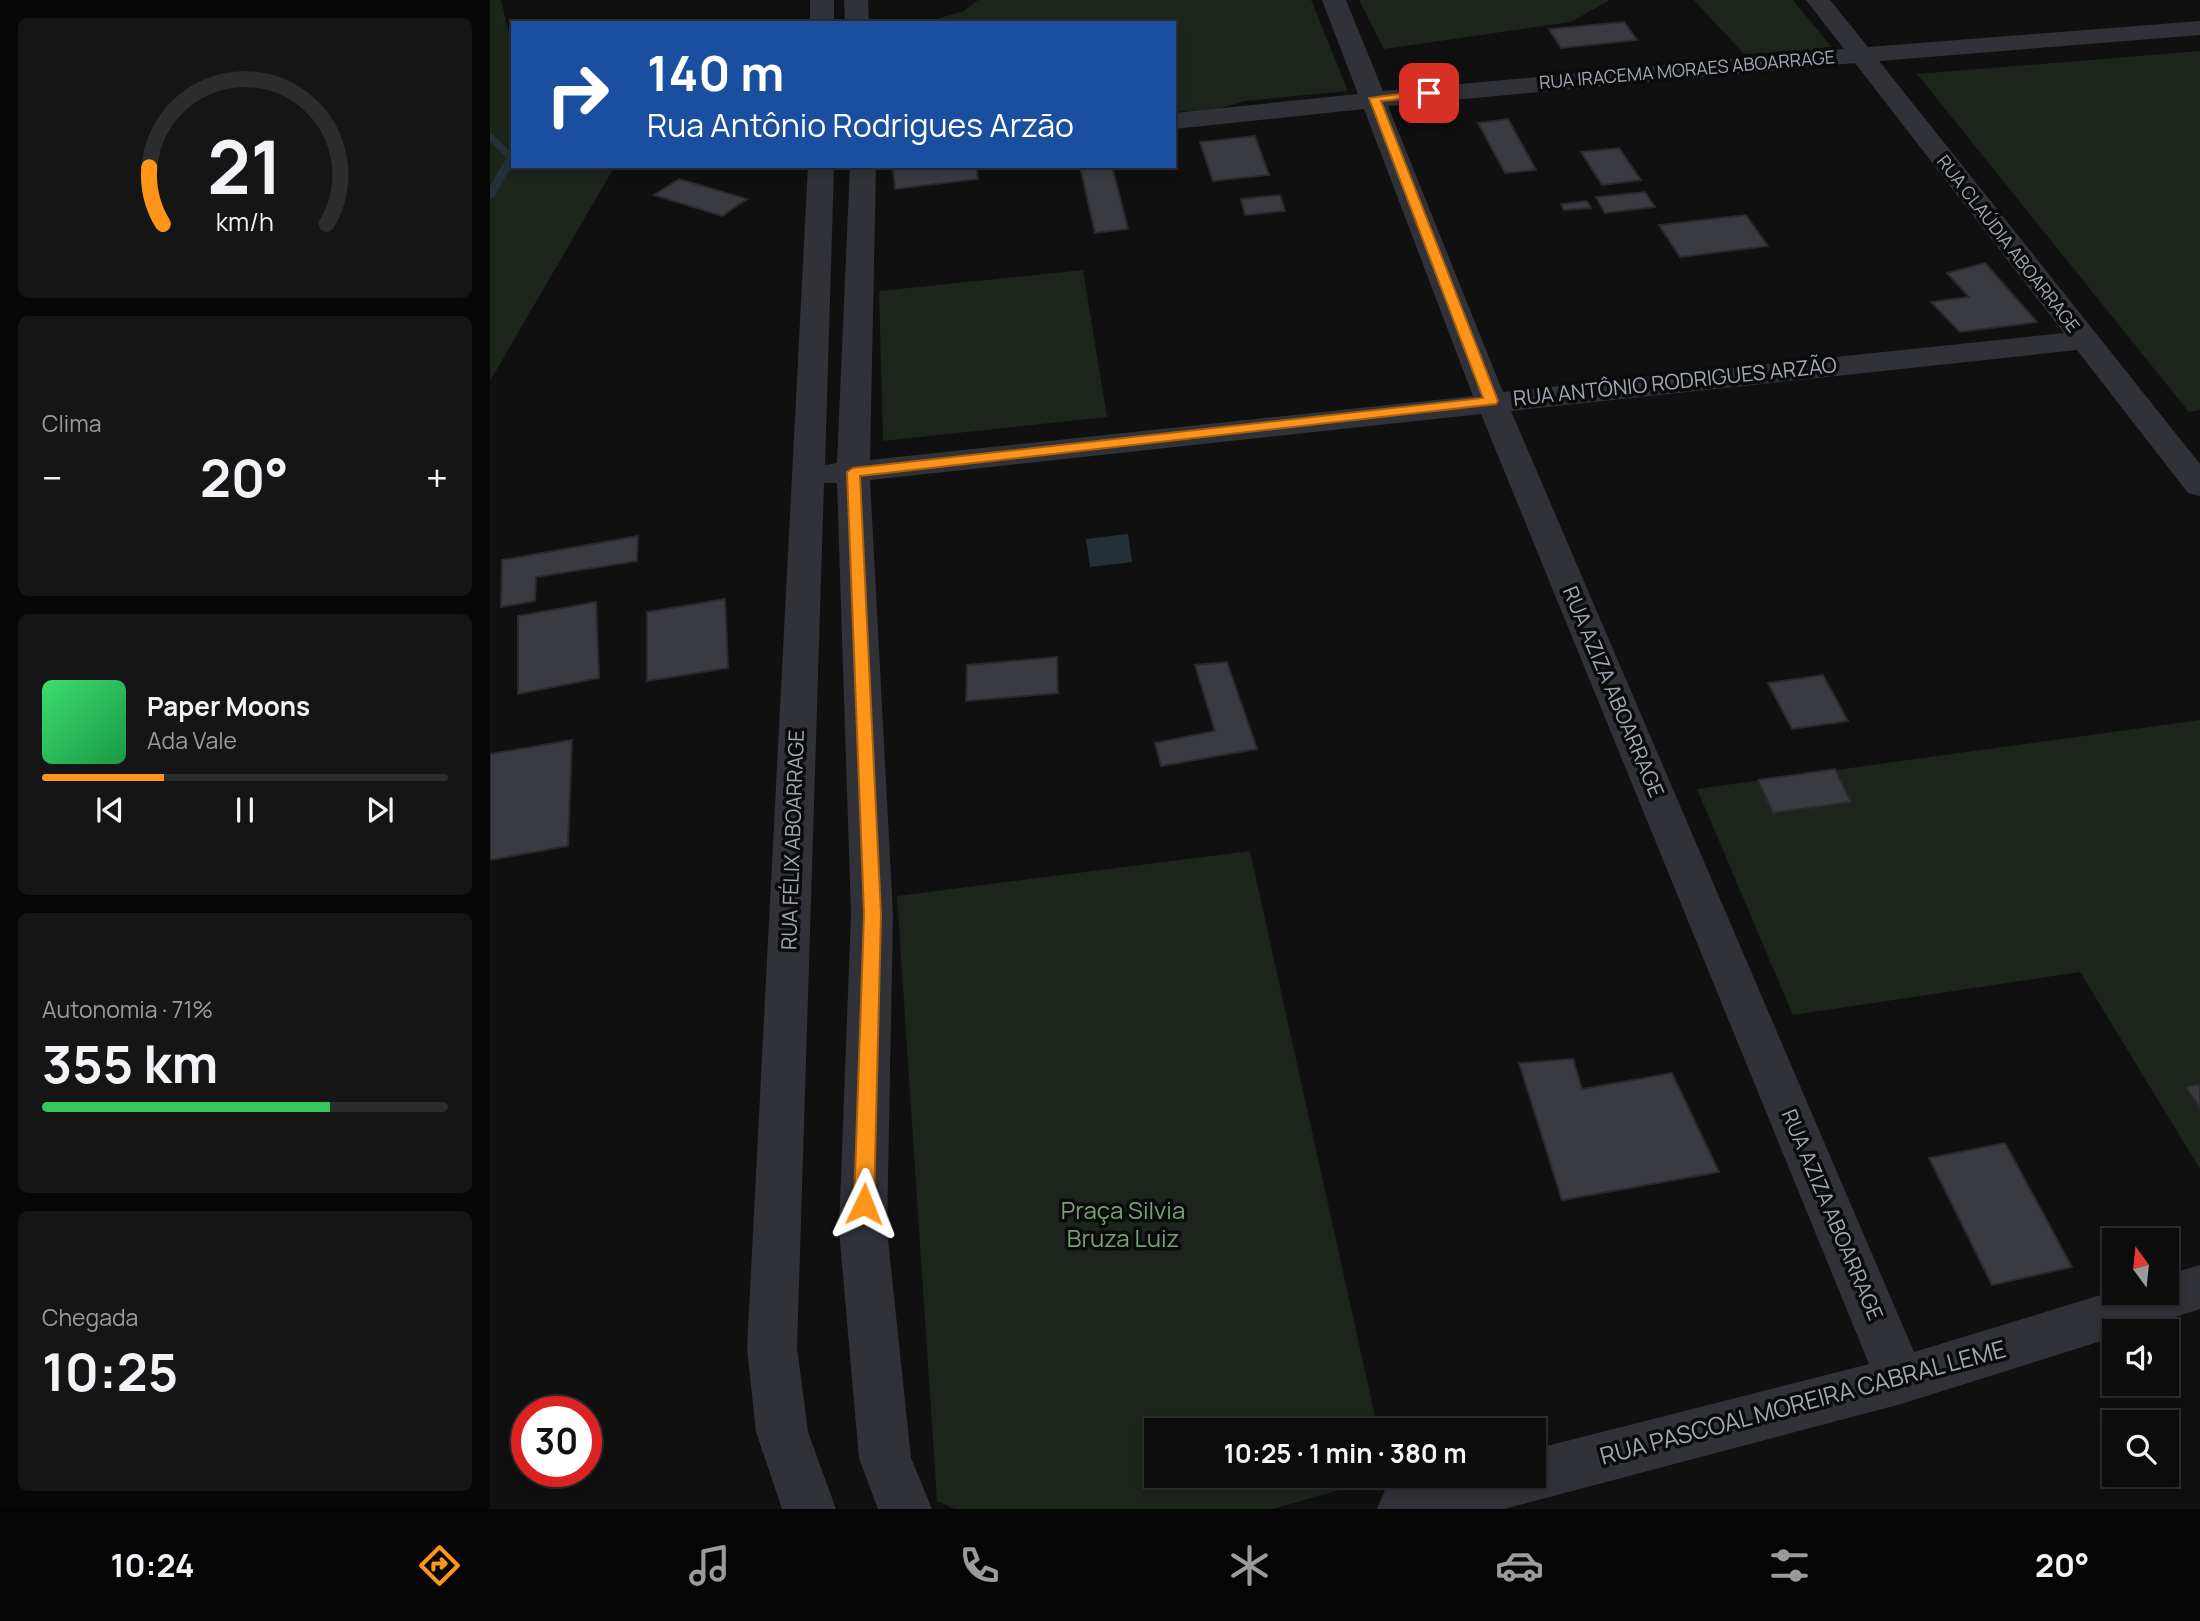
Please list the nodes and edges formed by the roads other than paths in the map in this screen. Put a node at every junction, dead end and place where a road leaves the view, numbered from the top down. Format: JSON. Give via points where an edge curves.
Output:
{"nodes":[{"id":1,"x":822,"y":0,"type":"edge"},
{"id":2,"x":856,"y":0,"type":"edge"},
{"id":3,"x":1334,"y":0,"type":"edge"},
{"id":4,"x":1818,"y":0,"type":"edge"},
{"id":5,"x":822,"y":21,"type":"edge"},
{"id":6,"x":857,"y":21,"type":"edge"},
{"id":7,"x":2200,"y":29,"type":"edge"},
{"id":8,"x":1861,"y":54,"type":"junction"},
{"id":9,"x":1375,"y":98,"type":"junction"},
{"id":10,"x":1176,"y":121,"type":"edge"},
{"id":11,"x":821,"y":168,"type":"edge"},
{"id":12,"x":863,"y":168,"type":"edge"},
{"id":13,"x":2083,"y":340,"type":"junction"},
{"id":14,"x":1491,"y":401,"type":"junction"},
{"id":15,"x":853,"y":472,"type":"junction"},
{"id":16,"x":808,"y":475,"type":"junction"},
{"id":17,"x":2200,"y":486,"type":"edge"},
{"id":18,"x":2200,"y":1287,"type":"edge"},
{"id":19,"x":1902,"y":1380,"type":"junction"},
{"id":20,"x":809,"y":1509,"type":"edge"},
{"id":21,"x":905,"y":1509,"type":"edge"},
{"id":22,"x":1404,"y":1509,"type":"edge"}],
"edges":[{"from":1,"to":5,"type":"street"},
{"from":2,"to":6,"type":"street"},
{"from":3,"to":9,"type":"street","name":"RUA AZIZA ABOARRAGE"},
{"from":4,"to":8,"type":"street","name":"RUA CLAÚDIA ABOARRAGE"},
{"from":7,"to":8,"type":"street","name":"RUA IRACEMA MORAES ABOARRAGE"},
{"from":8,"to":9,"type":"street","name":"RUA IRACEMA MORAES ABOARRAGE"},
{"from":8,"to":13,"type":"street","name":"RUA CLAÚDIA ABOARRAGE"},
{"from":9,"to":10,"type":"street","name":"RUA IRACEMA MORAES ABOARRAGE"},
{"from":9,"to":14,"type":"street","name":"RUA AZIZA ABOARRAGE"},
{"from":11,"to":16,"type":"street","name":"RUA FÉLIX ABOARRAGE"},
{"from":12,"to":15,"type":"street"},
{"from":13,"to":14,"type":"street","name":"RUA ANTÔNIO RODRIGUES ARZÃO"},
{"from":13,"to":17,"type":"street","name":"RUA CLAÚDIA ABOARRAGE"},
{"from":14,"to":15,"type":"street","name":"RUA ANTÔNIO RODRIGUES ARZÃO"},
{"from":14,"to":19,"type":"street","name":"RUA AZIZA ABOARRAGE"},
{"from":15,"to":16,"type":"street","name":"RUA ANTÔNIO RODRIGUES ARZÃO"},
{"from":15,"to":21,"type":"street","via":[[872,914],[863,1230],[885,1458]]},
{"from":16,"to":20,"type":"street","name":"RUA FÉLIX ABOARRAGE","via":[[772,1348],[782,1432]]},
{"from":18,"to":19,"type":"street","name":"RUA PASCOAL MOREIRA CABRAL LEME"},
{"from":19,"to":22,"type":"street","name":"RUA PASCOAL MOREIRA CABRAL LEME"}]}
